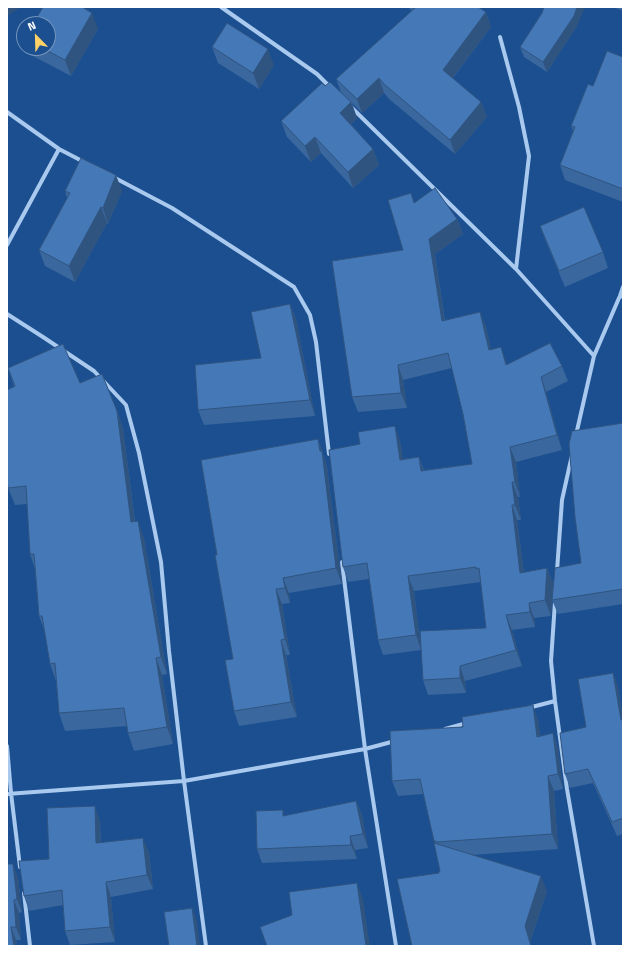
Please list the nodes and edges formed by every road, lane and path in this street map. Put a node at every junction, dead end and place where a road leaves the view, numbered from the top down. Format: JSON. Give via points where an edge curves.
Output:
{"nodes":[{"id":1,"x":222,"y":7,"type":"edge"},
{"id":2,"x":500,"y":37,"type":"dead end"},
{"id":3,"x":334,"y":91,"type":"edge"},
{"id":4,"x":345,"y":102,"type":"edge"},
{"id":5,"x":7,"y":112,"type":"edge"},
{"id":6,"x":59,"y":149,"type":"junction"},
{"id":7,"x":88,"y":164,"type":"edge"},
{"id":8,"x":109,"y":175,"type":"edge"},
{"id":9,"x":7,"y":245,"type":"edge"},
{"id":10,"x":516,"y":269,"type":"junction"},
{"id":11,"x":623,"y":287,"type":"edge"},
{"id":12,"x":623,"y":294,"type":"edge"},
{"id":13,"x":619,"y":298,"type":"junction"},
{"id":14,"x":7,"y":314,"type":"edge"},
{"id":15,"x":594,"y":356,"type":"junction"},
{"id":16,"x":575,"y":440,"type":"edge"},
{"id":17,"x":573,"y":447,"type":"edge"},
{"id":18,"x":330,"y":459,"type":"edge"},
{"id":19,"x":341,"y":553,"type":"edge"},
{"id":20,"x":557,"y":577,"type":"edge"},
{"id":21,"x":555,"y":600,"type":"edge"},
{"id":22,"x":555,"y":701,"type":"junction"},
{"id":23,"x":524,"y":709,"type":"edge"},
{"id":24,"x":471,"y":722,"type":"edge"},
{"id":25,"x":441,"y":730,"type":"edge"},
{"id":26,"x":403,"y":739,"type":"edge"},
{"id":27,"x":7,"y":746,"type":"edge"},
{"id":28,"x":365,"y":749,"type":"junction"},
{"id":29,"x":184,"y":781,"type":"junction"},
{"id":30,"x":9,"y":793,"type":"edge"},
{"id":31,"x":21,"y":870,"type":"edge"},
{"id":32,"x":23,"y":885,"type":"edge"},
{"id":33,"x":30,"y":946,"type":"edge"},
{"id":34,"x":206,"y":946,"type":"edge"},
{"id":35,"x":396,"y":946,"type":"edge"},
{"id":36,"x":594,"y":946,"type":"edge"}],
"edges":[{"from":1,"to":3,"type":"street","via":[[317,74]]},
{"from":2,"to":10,"type":"street","via":[[529,156]]},
{"from":4,"to":10,"type":"street"},
{"from":5,"to":6,"type":"street"},
{"from":6,"to":7,"type":"street"},
{"from":6,"to":9,"type":"street"},
{"from":8,"to":18,"type":"street","via":[[172,208],[294,286],[310,315],[316,342]]},
{"from":10,"to":15,"type":"street"},
{"from":11,"to":13,"type":"street"},
{"from":12,"to":13,"type":"street"},
{"from":13,"to":15,"type":"street"},
{"from":14,"to":29,"type":"street","via":[[94,371],[126,405],[139,454],[161,562]]},
{"from":15,"to":16,"type":"street"},
{"from":17,"to":20,"type":"street","via":[[562,500]]},
{"from":19,"to":28,"type":"street"},
{"from":21,"to":22,"type":"street","via":[[551,661]]},
{"from":22,"to":23,"type":"street"},
{"from":22,"to":36,"type":"street"},
{"from":24,"to":25,"type":"street"},
{"from":26,"to":28,"type":"street"},
{"from":27,"to":30,"type":"street"},
{"from":28,"to":29,"type":"street"},
{"from":28,"to":35,"type":"street"},
{"from":29,"to":30,"type":"street"},
{"from":29,"to":34,"type":"street"},
{"from":30,"to":31,"type":"street"},
{"from":32,"to":33,"type":"street"}]}
